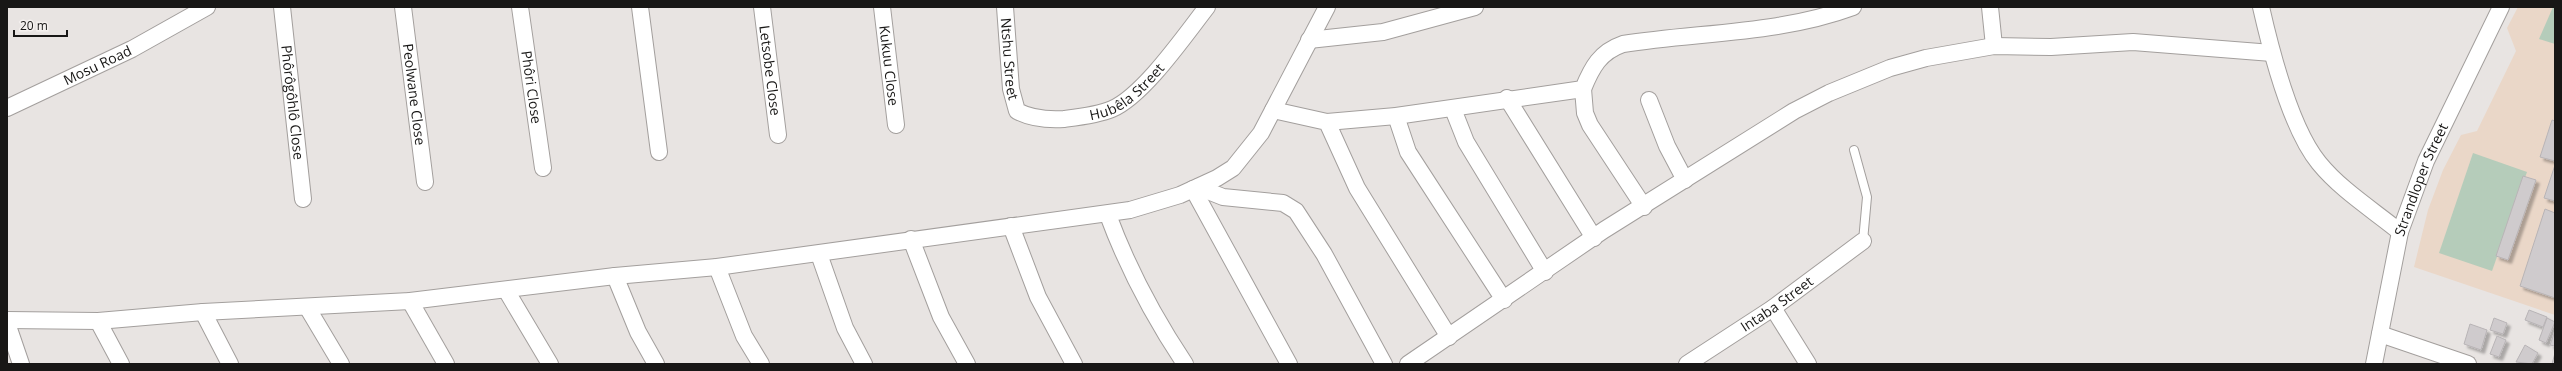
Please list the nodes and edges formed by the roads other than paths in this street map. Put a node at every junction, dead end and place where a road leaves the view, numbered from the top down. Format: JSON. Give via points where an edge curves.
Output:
{"nodes":[{"id":1,"x":207,"y":7,"type":"edge"},
{"id":2,"x":282,"y":7,"type":"edge"},
{"id":3,"x":403,"y":7,"type":"edge"},
{"id":4,"x":520,"y":7,"type":"edge"},
{"id":5,"x":640,"y":7,"type":"edge"},
{"id":6,"x":762,"y":7,"type":"edge"},
{"id":7,"x":882,"y":7,"type":"edge"},
{"id":8,"x":1005,"y":7,"type":"edge"},
{"id":9,"x":1208,"y":7,"type":"edge"},
{"id":10,"x":1327,"y":7,"type":"edge"},
{"id":11,"x":1476,"y":7,"type":"edge"},
{"id":12,"x":1853,"y":7,"type":"edge"},
{"id":13,"x":1990,"y":7,"type":"edge"},
{"id":14,"x":2261,"y":7,"type":"edge"},
{"id":15,"x":2501,"y":7,"type":"edge"},
{"id":16,"x":1309,"y":40,"type":"junction"},
{"id":17,"x":1994,"y":46,"type":"junction"},
{"id":18,"x":2272,"y":53,"type":"junction"},
{"id":19,"x":1583,"y":89,"type":"junction"},
{"id":20,"x":1507,"y":98,"type":"junction"},
{"id":21,"x":1649,"y":100,"type":"dead end"},
{"id":22,"x":7,"y":108,"type":"edge"},
{"id":23,"x":1453,"y":109,"type":"junction"},
{"id":24,"x":1017,"y":110,"type":"joint"},
{"id":25,"x":1273,"y":110,"type":"junction"},
{"id":26,"x":1396,"y":116,"type":"junction"},
{"id":27,"x":1327,"y":122,"type":"junction"},
{"id":28,"x":896,"y":125,"type":"dead end"},
{"id":29,"x":778,"y":135,"type":"dead end"},
{"id":30,"x":1854,"y":150,"type":"dead end"},
{"id":31,"x":659,"y":152,"type":"dead end"},
{"id":32,"x":543,"y":168,"type":"dead end"},
{"id":33,"x":1685,"y":180,"type":"junction"},
{"id":34,"x":425,"y":182,"type":"dead end"},
{"id":35,"x":1196,"y":188,"type":"junction"},
{"id":36,"x":303,"y":199,"type":"dead end"},
{"id":37,"x":1644,"y":207,"type":"junction"},
{"id":38,"x":1108,"y":215,"type":"junction"},
{"id":39,"x":1011,"y":226,"type":"junction"},
{"id":40,"x":2400,"y":232,"type":"junction"},
{"id":41,"x":1594,"y":238,"type":"junction"},
{"id":42,"x":911,"y":239,"type":"junction"},
{"id":43,"x":1863,"y":240,"type":"joint"},
{"id":44,"x":819,"y":254,"type":"junction"},
{"id":45,"x":717,"y":268,"type":"junction"},
{"id":46,"x":1545,"y":272,"type":"junction"},
{"id":47,"x":615,"y":276,"type":"junction"},
{"id":48,"x":506,"y":290,"type":"junction"},
{"id":49,"x":1504,"y":300,"type":"junction"},
{"id":50,"x":410,"y":301,"type":"junction"},
{"id":51,"x":307,"y":307,"type":"junction"},
{"id":52,"x":1773,"y":308,"type":"junction"},
{"id":53,"x":203,"y":312,"type":"junction"},
{"id":54,"x":7,"y":320,"type":"edge"},
{"id":55,"x":98,"y":321,"type":"junction"},
{"id":56,"x":7,"y":323,"type":"edge"},
{"id":57,"x":2380,"y":334,"type":"junction"},
{"id":58,"x":1449,"y":337,"type":"junction"},
{"id":59,"x":21,"y":364,"type":"edge"},
{"id":60,"x":121,"y":364,"type":"edge"},
{"id":61,"x":230,"y":364,"type":"edge"},
{"id":62,"x":341,"y":364,"type":"edge"},
{"id":63,"x":446,"y":364,"type":"edge"},
{"id":64,"x":550,"y":364,"type":"edge"},
{"id":65,"x":656,"y":364,"type":"edge"},
{"id":66,"x":760,"y":364,"type":"edge"},
{"id":67,"x":864,"y":364,"type":"edge"},
{"id":68,"x":966,"y":364,"type":"edge"},
{"id":69,"x":1074,"y":364,"type":"edge"},
{"id":70,"x":1185,"y":364,"type":"edge"},
{"id":71,"x":1289,"y":364,"type":"edge"},
{"id":72,"x":1384,"y":364,"type":"edge"},
{"id":73,"x":1408,"y":364,"type":"edge"},
{"id":74,"x":1687,"y":364,"type":"edge"},
{"id":75,"x":1808,"y":364,"type":"edge"},
{"id":76,"x":2374,"y":364,"type":"edge"},
{"id":77,"x":2468,"y":364,"type":"edge"}],
"edges":[{"from":1,"to":22,"type":"street","name":"Mosu Road","via":[[132,49]]},
{"from":2,"to":36,"type":"street","name":"Phôrôgôhlô Close"},
{"from":3,"to":34,"type":"street","name":"Peolwane Close"},
{"from":4,"to":32,"type":"street","name":"Phôri Close"},
{"from":5,"to":31,"type":"street"},
{"from":6,"to":29,"type":"street","name":"Letsobe Close"},
{"from":7,"to":28,"type":"street","name":"Kukuu Close"},
{"from":8,"to":24,"type":"street","name":"Ntshu Street","via":[[1011,89]]},
{"from":9,"to":24,"type":"street","name":"Hubêla Street","via":[[1152,74],[1128,98],[1112,109],[1074,118],[1054,119],[1039,119]]},
{"from":10,"to":16,"type":"street"},
{"from":11,"to":16,"type":"street","via":[[1383,32]]},
{"from":12,"to":19,"type":"street","via":[[1804,22],[1623,44],[1602,55],[1595,63]]},
{"from":13,"to":17,"type":"street"},
{"from":14,"to":18,"type":"street"},
{"from":15,"to":40,"type":"street","name":"Strandloper Street","via":[[2426,161]]},
{"from":16,"to":25,"type":"street"},
{"from":17,"to":18,"type":"street","via":[[2133,42]]},
{"from":17,"to":33,"type":"street","via":[[1926,58],[1857,80],[1794,111]]},
{"from":18,"to":40,"type":"street","via":[[2297,124],[2319,163],[2338,182]]},
{"from":19,"to":20,"type":"street"},
{"from":19,"to":37,"type":"street","via":[[1585,112],[1590,125]]},
{"from":20,"to":23,"type":"street"},
{"from":20,"to":41,"type":"street"},
{"from":21,"to":33,"type":"street","via":[[1667,146]]},
{"from":23,"to":26,"type":"street"},
{"from":23,"to":46,"type":"street","via":[[1458,125],[1478,162]]},
{"from":25,"to":27,"type":"street"},
{"from":25,"to":35,"type":"street","via":[[1261,133],[1233,168]]},
{"from":26,"to":27,"type":"street"},
{"from":26,"to":49,"type":"street","via":[[1408,152]]},
{"from":27,"to":58,"type":"street","via":[[1357,188]]},
{"from":30,"to":43,"type":"lane","via":[[1867,197]]},
{"from":33,"to":37,"type":"street"},
{"from":35,"to":38,"type":"street","via":[[1158,203]]},
{"from":35,"to":71,"type":"street"},
{"from":35,"to":72,"type":"street","via":[[1223,197],[1283,203],[1296,210],[1324,254]]},
{"from":37,"to":41,"type":"street"},
{"from":38,"to":39,"type":"street"},
{"from":38,"to":70,"type":"street","via":[[1129,270],[1145,302]]},
{"from":39,"to":42,"type":"street"},
{"from":39,"to":69,"type":"street","via":[[1038,297]]},
{"from":40,"to":57,"type":"street","name":"Strandloper Street"},
{"from":41,"to":46,"type":"street"},
{"from":42,"to":44,"type":"street"},
{"from":42,"to":68,"type":"street","via":[[941,317]]},
{"from":43,"to":52,"type":"street","name":"Intaba Street"},
{"from":44,"to":45,"type":"street"},
{"from":44,"to":67,"type":"street","via":[[845,328]]},
{"from":45,"to":47,"type":"street"},
{"from":45,"to":66,"type":"street","via":[[744,336]]},
{"from":46,"to":49,"type":"street"},
{"from":47,"to":48,"type":"street"},
{"from":47,"to":65,"type":"street","via":[[638,332]]},
{"from":48,"to":50,"type":"street"},
{"from":48,"to":64,"type":"street"},
{"from":49,"to":58,"type":"street"},
{"from":50,"to":51,"type":"street"},
{"from":50,"to":63,"type":"street"},
{"from":51,"to":53,"type":"street"},
{"from":51,"to":62,"type":"street"},
{"from":52,"to":74,"type":"street","name":"Intaba Street"},
{"from":52,"to":75,"type":"street"},
{"from":53,"to":55,"type":"street"},
{"from":53,"to":61,"type":"street"},
{"from":54,"to":55,"type":"street"},
{"from":55,"to":60,"type":"street"},
{"from":56,"to":59,"type":"street"},
{"from":57,"to":76,"type":"street","name":"Strandloper Street"},
{"from":57,"to":77,"type":"street"},
{"from":58,"to":73,"type":"street"}]}
